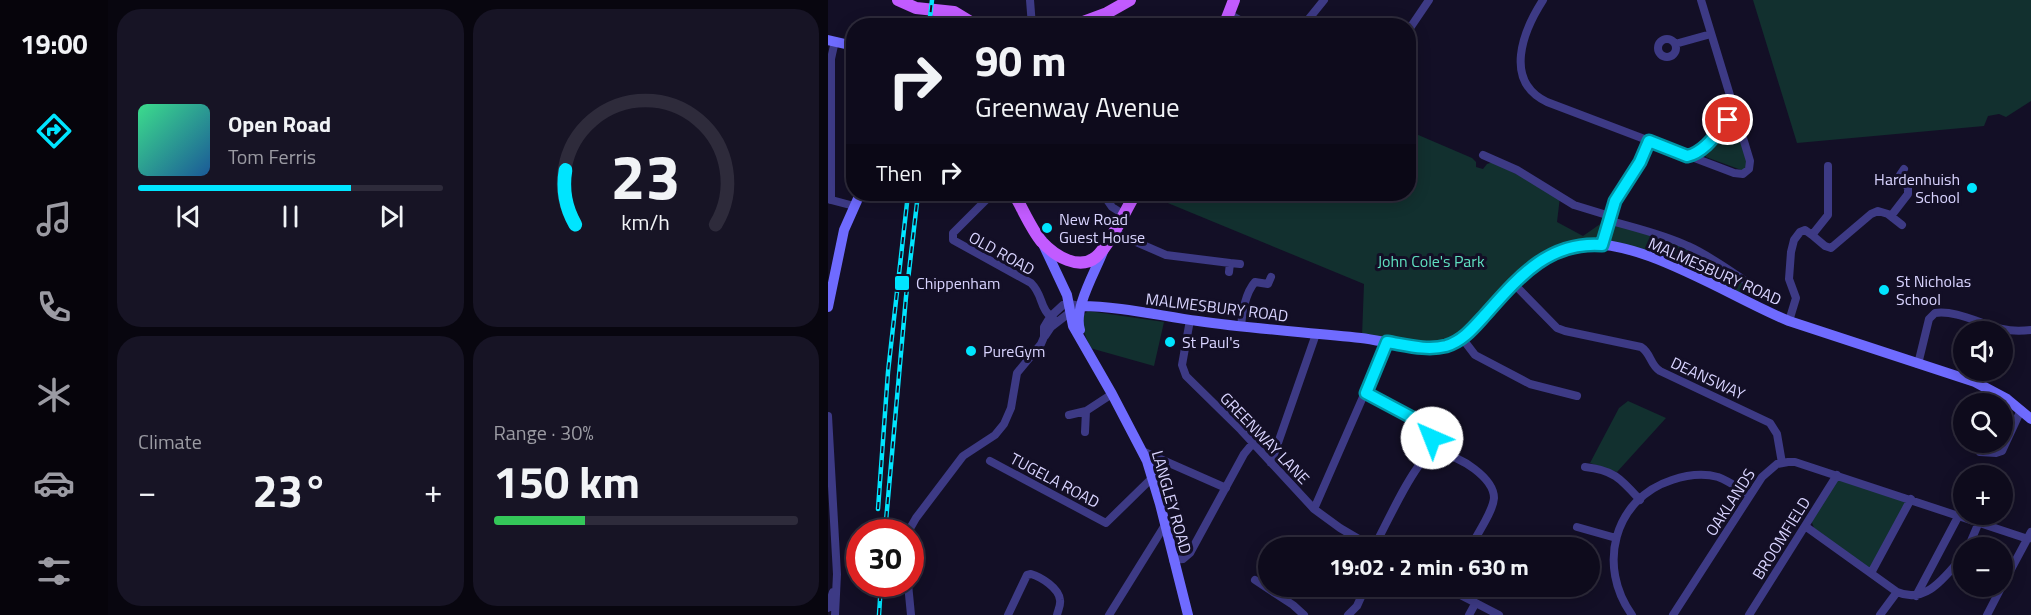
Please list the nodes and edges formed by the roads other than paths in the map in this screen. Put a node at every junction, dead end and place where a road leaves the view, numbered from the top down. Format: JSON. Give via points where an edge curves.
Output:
{"nodes":[{"id":1,"x":898,"y":0,"type":"edge"},
{"id":2,"x":1030,"y":0,"type":"edge"},
{"id":3,"x":1130,"y":0,"type":"edge"},
{"id":4,"x":1234,"y":0,"type":"edge"},
{"id":5,"x":1324,"y":0,"type":"edge"},
{"id":6,"x":1429,"y":0,"type":"edge"},
{"id":7,"x":1543,"y":0,"type":"edge"},
{"id":8,"x":1701,"y":0,"type":"edge"},
{"id":9,"x":945,"y":12,"type":"junction"},
{"id":10,"x":955,"y":18,"type":"edge"},
{"id":11,"x":966,"y":18,"type":"edge"},
{"id":12,"x":1031,"y":18,"type":"edge"},
{"id":13,"x":1094,"y":18,"type":"edge"},
{"id":14,"x":1227,"y":18,"type":"edge"},
{"id":15,"x":1309,"y":18,"type":"edge"},
{"id":16,"x":1416,"y":19,"type":"edge"},
{"id":17,"x":1711,"y":34,"type":"junction"},
{"id":18,"x":831,"y":40,"type":"edge"},
{"id":19,"x":846,"y":44,"type":"edge"},
{"id":20,"x":1675,"y":44,"type":"dead end"},
{"id":21,"x":1733,"y":105,"type":"junction"},
{"id":22,"x":1649,"y":141,"type":"junction"},
{"id":23,"x":1483,"y":155,"type":"dead end"},
{"id":24,"x":1687,"y":156,"type":"junction"},
{"id":25,"x":1828,"y":166,"type":"dead end"},
{"id":26,"x":1904,"y":169,"type":"dead end"},
{"id":27,"x":830,"y":200,"type":"edge"},
{"id":28,"x":856,"y":201,"type":"edge"},
{"id":29,"x":985,"y":201,"type":"edge"},
{"id":30,"x":1018,"y":201,"type":"edge"},
{"id":31,"x":1108,"y":201,"type":"edge"},
{"id":32,"x":1131,"y":201,"type":"edge"},
{"id":33,"x":854,"y":206,"type":"junction"},
{"id":34,"x":1123,"y":214,"type":"junction"},
{"id":35,"x":1891,"y":216,"type":"junction"},
{"id":36,"x":1609,"y":218,"type":"junction"},
{"id":37,"x":1902,"y":225,"type":"dead end"},
{"id":38,"x":1113,"y":232,"type":"junction"},
{"id":39,"x":1812,"y":235,"type":"junction"},
{"id":40,"x":1041,"y":240,"type":"junction"},
{"id":41,"x":1106,"y":245,"type":"junction"},
{"id":42,"x":1602,"y":245,"type":"junction"},
{"id":43,"x":1230,"y":263,"type":"junction"},
{"id":44,"x":1240,"y":264,"type":"dead end"},
{"id":45,"x":1229,"y":272,"type":"dead end"},
{"id":46,"x":1271,"y":277,"type":"dead end"},
{"id":47,"x":1744,"y":280,"type":"dead end"},
{"id":48,"x":1514,"y":284,"type":"junction"},
{"id":49,"x":1081,"y":306,"type":"junction"},
{"id":50,"x":828,"y":307,"type":"edge"},
{"id":51,"x":1069,"y":308,"type":"junction"},
{"id":52,"x":1053,"y":319,"type":"junction"},
{"id":53,"x":1190,"y":320,"type":"junction"},
{"id":54,"x":1789,"y":321,"type":"junction"},
{"id":55,"x":1241,"y":326,"type":"junction"},
{"id":56,"x":2031,"y":330,"type":"edge"},
{"id":57,"x":1316,"y":334,"type":"junction"},
{"id":58,"x":1461,"y":338,"type":"junction"},
{"id":59,"x":1082,"y":340,"type":"junction"},
{"id":60,"x":1387,"y":342,"type":"junction"},
{"id":61,"x":1918,"y":364,"type":"junction"},
{"id":62,"x":1366,"y":393,"type":"junction"},
{"id":63,"x":1112,"y":394,"type":"junction"},
{"id":64,"x":1577,"y":396,"type":"dead end"},
{"id":65,"x":2020,"y":410,"type":"junction"},
{"id":66,"x":1086,"y":411,"type":"junction"},
{"id":67,"x":1070,"y":415,"type":"dead end"},
{"id":68,"x":828,"y":416,"type":"edge"},
{"id":69,"x":2031,"y":419,"type":"edge"},
{"id":70,"x":2013,"y":426,"type":"edge"},
{"id":71,"x":1085,"y":432,"type":"dead end"},
{"id":72,"x":1253,"y":443,"type":"junction"},
{"id":73,"x":1142,"y":451,"type":"junction"},
{"id":74,"x":1433,"y":455,"type":"junction"},
{"id":75,"x":1003,"y":456,"type":"dead end"},
{"id":76,"x":1271,"y":463,"type":"junction"},
{"id":77,"x":1782,"y":463,"type":"junction"},
{"id":78,"x":1585,"y":467,"type":"dead end"},
{"id":79,"x":1837,"y":475,"type":"junction"},
{"id":80,"x":1152,"y":478,"type":"junction"},
{"id":81,"x":1226,"y":488,"type":"junction"},
{"id":82,"x":1750,"y":495,"type":"junction"},
{"id":83,"x":1911,"y":499,"type":"junction"},
{"id":84,"x":1640,"y":500,"type":"junction"},
{"id":85,"x":1314,"y":509,"type":"junction"},
{"id":86,"x":1953,"y":513,"type":"edge"},
{"id":87,"x":916,"y":519,"type":"edge"},
{"id":88,"x":1165,"y":525,"type":"junction"},
{"id":89,"x":1954,"y":525,"type":"edge"},
{"id":90,"x":1991,"y":525,"type":"edge"},
{"id":91,"x":1577,"y":526,"type":"dead end"},
{"id":92,"x":1805,"y":526,"type":"junction"},
{"id":93,"x":2029,"y":535,"type":"edge"},
{"id":94,"x":1356,"y":537,"type":"edge"},
{"id":95,"x":1379,"y":537,"type":"edge"},
{"id":96,"x":1476,"y":537,"type":"edge"},
{"id":97,"x":1616,"y":538,"type":"junction"},
{"id":98,"x":1173,"y":560,"type":"junction"},
{"id":99,"x":2013,"y":565,"type":"edge"},
{"id":100,"x":1953,"y":567,"type":"edge"},
{"id":101,"x":1871,"y":573,"type":"junction"},
{"id":102,"x":1255,"y":580,"type":"dead end"},
{"id":103,"x":836,"y":582,"type":"junction"},
{"id":104,"x":1897,"y":592,"type":"junction"},
{"id":105,"x":1916,"y":596,"type":"junction"},
{"id":106,"x":909,"y":597,"type":"edge"},
{"id":107,"x":1362,"y":597,"type":"edge"},
{"id":108,"x":1463,"y":597,"type":"edge"},
{"id":109,"x":1996,"y":597,"type":"edge"},
{"id":110,"x":1475,"y":604,"type":"junction"},
{"id":111,"x":828,"y":608,"type":"edge"},
{"id":112,"x":1350,"y":614,"type":"edge"},
{"id":113,"x":835,"y":615,"type":"edge"},
{"id":114,"x":911,"y":615,"type":"edge"},
{"id":115,"x":1008,"y":615,"type":"edge"},
{"id":116,"x":1057,"y":615,"type":"edge"},
{"id":117,"x":1109,"y":615,"type":"edge"},
{"id":118,"x":1188,"y":615,"type":"edge"},
{"id":119,"x":1304,"y":615,"type":"edge"},
{"id":120,"x":1469,"y":615,"type":"edge"},
{"id":121,"x":1499,"y":615,"type":"edge"},
{"id":122,"x":1632,"y":615,"type":"edge"},
{"id":123,"x":1673,"y":615,"type":"edge"},
{"id":124,"x":1749,"y":615,"type":"edge"},
{"id":125,"x":1880,"y":615,"type":"edge"},
{"id":126,"x":1987,"y":615,"type":"edge"}],
"edges":[{"from":1,"to":9,"type":"main road","via":[[912,7]]},
{"from":2,"to":12,"type":"street"},
{"from":3,"to":13,"type":"main road"},
{"from":4,"to":14,"type":"main road"},
{"from":5,"to":15,"type":"street"},
{"from":6,"to":16,"type":"street"},
{"from":7,"to":22,"type":"street","via":[[1522,46],[1521,71],[1529,88],[1539,99]]},
{"from":8,"to":17,"type":"street"},
{"from":9,"to":10,"type":"main road"},
{"from":9,"to":11,"type":"main road"},
{"from":17,"to":20,"type":"street"},
{"from":17,"to":21,"type":"street"},
{"from":18,"to":19,"type":"main road"},
{"from":18,"to":27,"type":"street"},
{"from":21,"to":24,"type":"street","via":[[1730,118],[1703,147]]},
{"from":21,"to":24,"type":"street","via":[[1750,161],[1747,171],[1737,174]]},
{"from":22,"to":24,"type":"street"},
{"from":22,"to":36,"type":"street"},
{"from":23,"to":36,"type":"street","name":"MALMESBURY ROAD","via":[[1517,170],[1574,205]]},
{"from":25,"to":39,"type":"street","via":[[1829,212]]},
{"from":26,"to":35,"type":"street","via":[[1900,174],[1908,194]]},
{"from":27,"to":33,"type":"street"},
{"from":28,"to":33,"type":"main road"},
{"from":29,"to":52,"type":"street","name":"OLD ROAD","via":[[955,230],[952,238],[1031,283]]},
{"from":30,"to":40,"type":"main road"},
{"from":31,"to":34,"type":"street"},
{"from":32,"to":34,"type":"main road"},
{"from":33,"to":50,"type":"main road","via":[[844,230]]},
{"from":34,"to":38,"type":"main road"},
{"from":35,"to":37,"type":"street"},
{"from":35,"to":39,"type":"street","via":[[1880,211],[1873,213],[1830,248]]},
{"from":36,"to":42,"type":"street"},
{"from":36,"to":47,"type":"street","name":"MALMESBURY ROAD","via":[[1682,243]]},
{"from":38,"to":41,"type":"main road"},
{"from":38,"to":43,"type":"street","via":[[1166,255]]},
{"from":39,"to":54,"type":"street","via":[[1801,231],[1791,249],[1789,276],[1796,298]]},
{"from":40,"to":41,"type":"main road","via":[[1061,256],[1078,263],[1094,259]]},
{"from":40,"to":51,"type":"main road","name":"LANGLEY ROAD","via":[[1066,291]]},
{"from":41,"to":49,"type":"main road"},
{"from":42,"to":48,"type":"main road","name":"MALMESBURY ROAD","via":[[1574,246],[1558,252]]},
{"from":42,"to":54,"type":"main road","name":"MALMESBURY ROAD","via":[[1650,256]]},
{"from":43,"to":44,"type":"street"},
{"from":43,"to":45,"type":"street"},
{"from":46,"to":55,"type":"street","via":[[1268,284],[1253,284]]},
{"from":48,"to":58,"type":"main road","name":"MALMESBURY ROAD"},
{"from":48,"to":77,"type":"street","name":"DEANSWAY","via":[[1557,328],[1641,347],[1658,370],[1770,423],[1778,434]]},
{"from":49,"to":51,"type":"street"},
{"from":49,"to":53,"type":"main road","name":"MALMESBURY ROAD"},
{"from":49,"to":59,"type":"main road","name":"LANGLEY ROAD","via":[[1078,321]]},
{"from":51,"to":52,"type":"street"},
{"from":51,"to":59,"type":"main road","name":"LANGLEY ROAD","via":[[1073,326]]},
{"from":52,"to":87,"type":"street","via":[[1044,327],[1037,350],[1017,373],[1004,424],[963,456]]},
{"from":53,"to":55,"type":"main road","name":"MALMESBURY ROAD"},
{"from":53,"to":72,"type":"street","name":"GREENWAY LANE","via":[[1184,373]]},
{"from":54,"to":61,"type":"main road","name":"MALMESBURY ROAD"},
{"from":55,"to":57,"type":"main road","name":"MALMESBURY ROAD"},
{"from":56,"to":61,"type":"street","via":[[2008,330],[1963,317],[1934,314]]},
{"from":57,"to":60,"type":"main road","name":"MALMESBURY ROAD"},
{"from":57,"to":76,"type":"street"},
{"from":58,"to":60,"type":"main road","name":"MALMESBURY ROAD","via":[[1435,347]]},
{"from":58,"to":64,"type":"street","via":[[1474,356],[1530,384]]},
{"from":59,"to":63,"type":"main road","name":"LANGLEY ROAD"},
{"from":60,"to":62,"type":"street"},
{"from":61,"to":65,"type":"main road","name":"MALMESBURY ROAD","via":[[1985,387]]},
{"from":62,"to":74,"type":"street","via":[[1428,427]]},
{"from":62,"to":85,"type":"street"},
{"from":63,"to":66,"type":"street"},
{"from":63,"to":73,"type":"main road","name":"LANGLEY ROAD"},
{"from":65,"to":69,"type":"main road","name":"MALMESBURY ROAD"},
{"from":65,"to":70,"type":"street"},
{"from":66,"to":67,"type":"street"},
{"from":66,"to":71,"type":"street"},
{"from":68,"to":103,"type":"street"},
{"from":72,"to":76,"type":"street","name":"GREENWAY LANE"},
{"from":72,"to":81,"type":"street"},
{"from":73,"to":80,"type":"main road","name":"LANGLEY ROAD"},
{"from":73,"to":81,"type":"street"},
{"from":74,"to":95,"type":"street","via":[[1416,470]]},
{"from":74,"to":96,"type":"street","via":[[1448,455],[1489,482],[1493,490],[1492,507]]},
{"from":75,"to":80,"type":"street","name":"TUGELA ROAD","via":[[994,463],[1106,523]]},
{"from":76,"to":85,"type":"street","name":"GREENWAY LANE"},
{"from":77,"to":79,"type":"street","via":[[1795,462]]},
{"from":77,"to":82,"type":"street","name":"OAKLANDS","via":[[1766,471]]},
{"from":78,"to":84,"type":"street","via":[[1618,477]]},
{"from":79,"to":83,"type":"street"},
{"from":79,"to":92,"type":"street","name":"BROOMFIELD"},
{"from":80,"to":88,"type":"main road","name":"LANGLEY ROAD"},
{"from":81,"to":98,"type":"street","via":[[1190,552],[1183,559]]},
{"from":82,"to":84,"type":"street","via":[[1725,480],[1700,475],[1667,482]]},
{"from":82,"to":123,"type":"street","name":"OAKLANDS"},
{"from":83,"to":86,"type":"street"},
{"from":83,"to":101,"type":"street"},
{"from":84,"to":97,"type":"street"},
{"from":85,"to":94,"type":"street","name":"GREENWAY LANE"},
{"from":88,"to":98,"type":"main road","name":"LANGLEY ROAD"},
{"from":88,"to":117,"type":"street"},
{"from":89,"to":105,"type":"street"},
{"from":90,"to":93,"type":"street"},
{"from":91,"to":97,"type":"street"},
{"from":92,"to":101,"type":"street"},
{"from":92,"to":124,"type":"street","name":"BROOMFIELD"},
{"from":93,"to":99,"type":"street"},
{"from":97,"to":122,"type":"street","via":[[1615,582]]},
{"from":98,"to":118,"type":"main road","name":"LANGLEY ROAD"},
{"from":100,"to":105,"type":"street","via":[[1932,589]]},
{"from":101,"to":104,"type":"street"},
{"from":102,"to":119,"type":"street"},
{"from":103,"to":111,"type":"street"},
{"from":103,"to":113,"type":"street"},
{"from":104,"to":105,"type":"street"},
{"from":104,"to":125,"type":"street"},
{"from":106,"to":114,"type":"street"},
{"from":107,"to":112,"type":"street"},
{"from":108,"to":110,"type":"street"},
{"from":109,"to":126,"type":"street"},
{"from":110,"to":120,"type":"street"},
{"from":110,"to":121,"type":"street"},
{"from":115,"to":116,"type":"street","via":[[1031,574],[1050,584],[1059,596]]}]}
